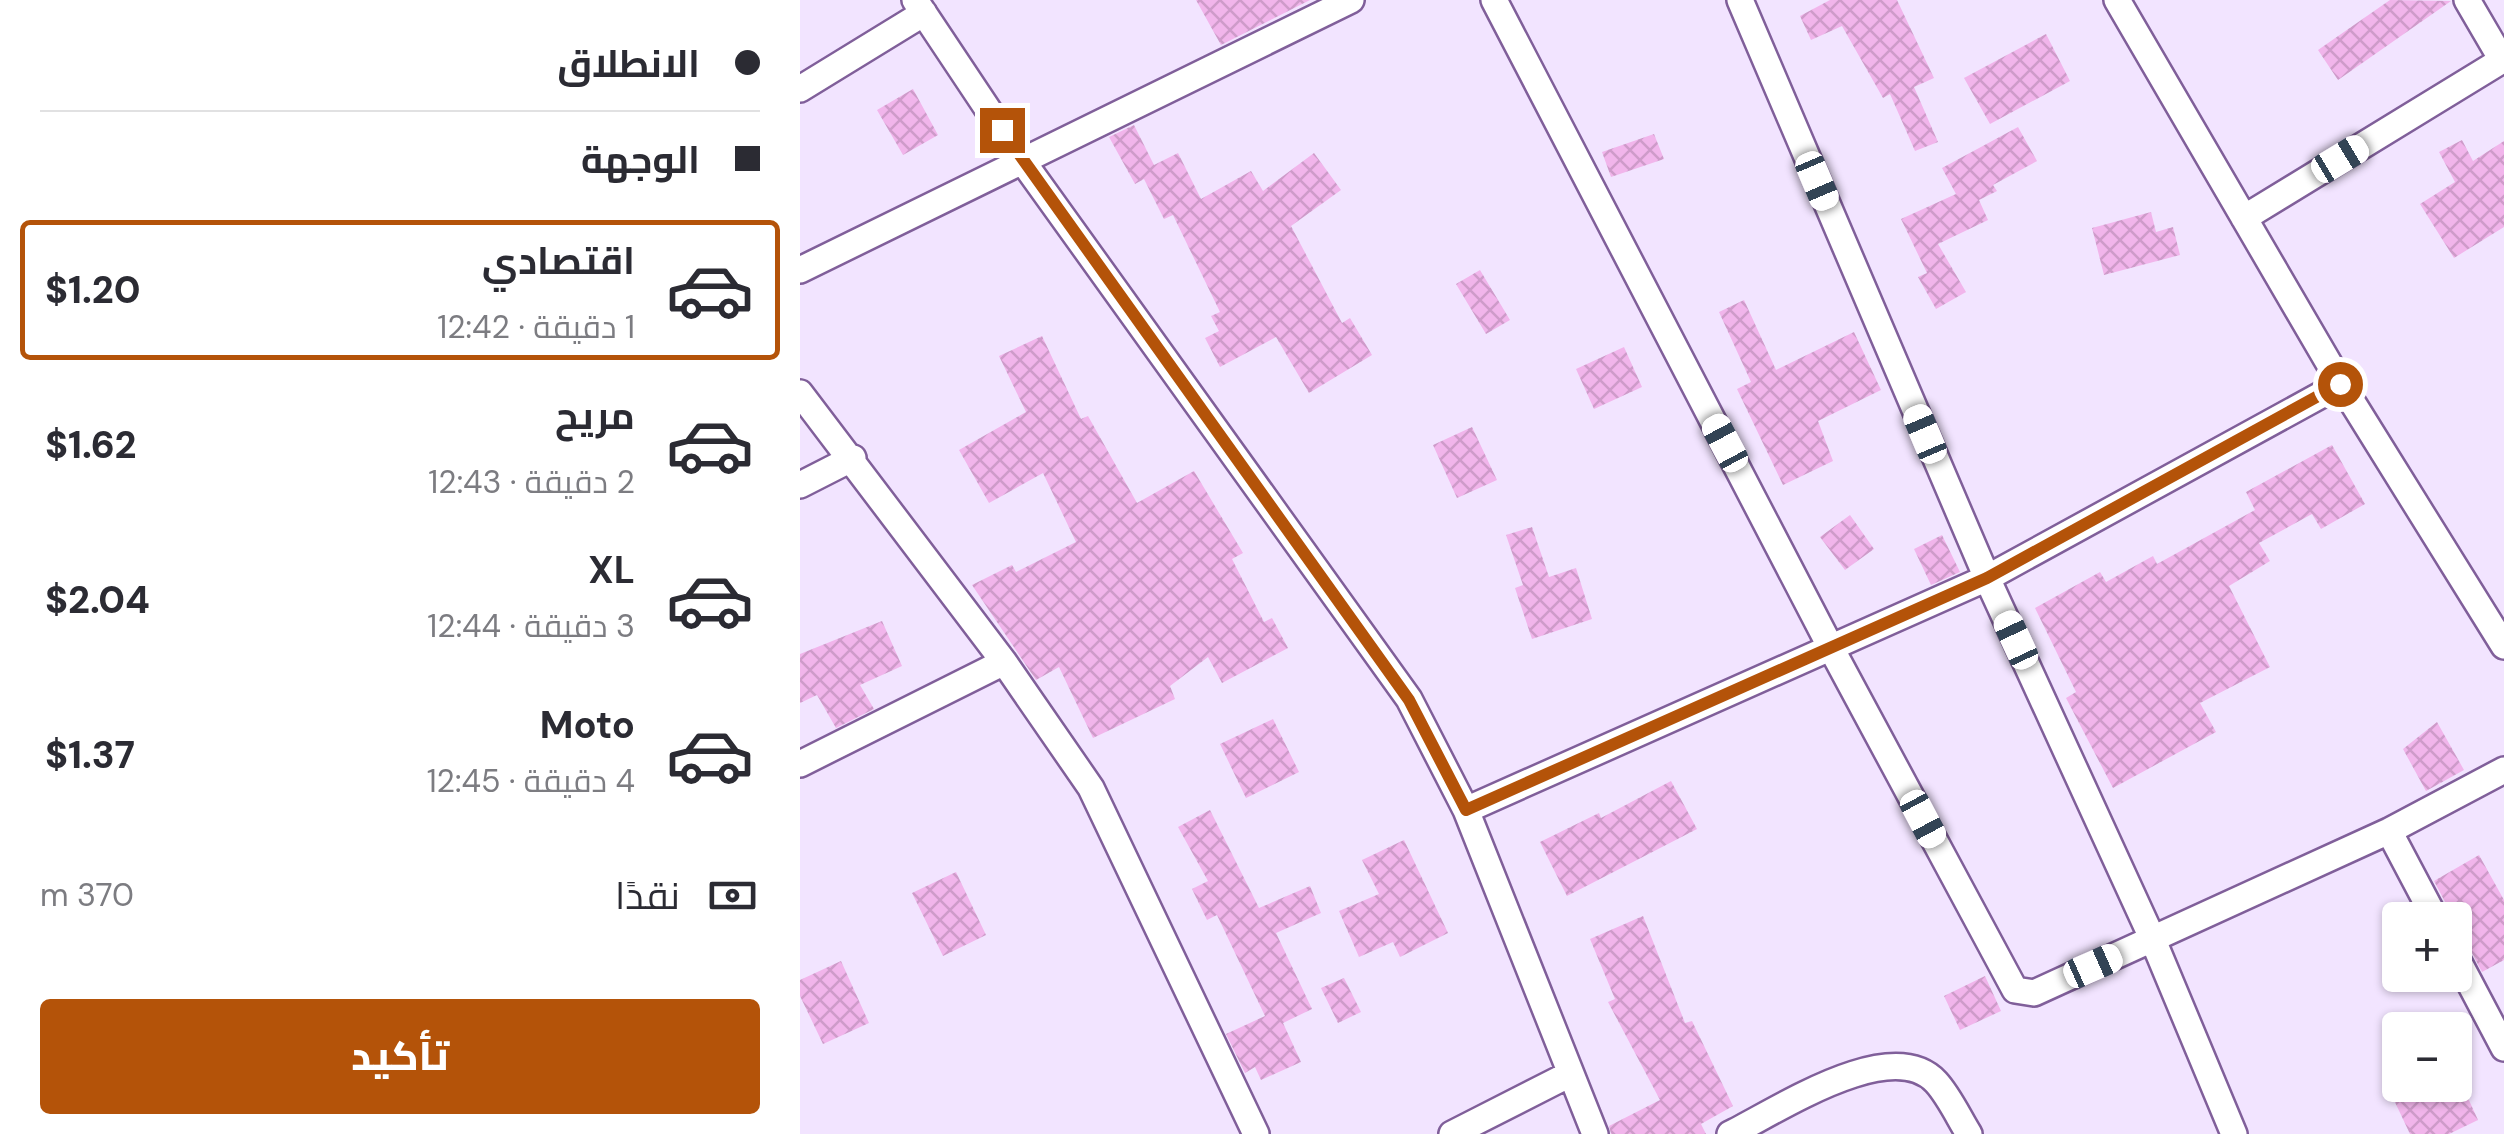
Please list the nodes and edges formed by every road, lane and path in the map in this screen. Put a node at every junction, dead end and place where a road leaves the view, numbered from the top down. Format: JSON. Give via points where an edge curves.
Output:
{"nodes":[{"id":1,"x":1352,"y":0,"type":"edge"},
{"id":2,"x":1494,"y":0,"type":"edge"},
{"id":3,"x":1740,"y":0,"type":"edge"},
{"id":4,"x":2117,"y":0,"type":"edge"},
{"id":5,"x":2467,"y":0,"type":"edge"},
{"id":6,"x":920,"y":6,"type":"edge"},
{"id":7,"x":1299,"y":10,"type":"edge"},
{"id":8,"x":2503,"y":59,"type":"edge"},
{"id":9,"x":800,"y":89,"type":"edge"},
{"id":10,"x":1021,"y":159,"type":"junction"},
{"id":11,"x":2244,"y":218,"type":"junction"},
{"id":12,"x":800,"y":270,"type":"edge"},
{"id":13,"x":2340,"y":384,"type":"junction"},
{"id":14,"x":800,"y":393,"type":"edge"},
{"id":15,"x":853,"y":458,"type":"junction"},
{"id":16,"x":800,"y":485,"type":"edge"},
{"id":17,"x":1987,"y":578,"type":"junction"},
{"id":18,"x":2504,"y":646,"type":"edge"},
{"id":19,"x":1831,"y":648,"type":"junction"},
{"id":20,"x":1004,"y":662,"type":"junction"},
{"id":21,"x":800,"y":764,"type":"edge"},
{"id":22,"x":2504,"y":770,"type":"edge"},
{"id":23,"x":1466,"y":810,"type":"junction"},
{"id":24,"x":2389,"y":830,"type":"junction"},
{"id":25,"x":2427,"y":902,"type":"edge"},
{"id":26,"x":2153,"y":940,"type":"junction"},
{"id":27,"x":2472,"y":988,"type":"edge"},
{"id":28,"x":2504,"y":1048,"type":"edge"},
{"id":29,"x":1568,"y":1075,"type":"junction"},
{"id":30,"x":1256,"y":1134,"type":"edge"},
{"id":31,"x":1452,"y":1134,"type":"edge"},
{"id":32,"x":1595,"y":1134,"type":"edge"},
{"id":33,"x":1730,"y":1134,"type":"edge"},
{"id":34,"x":1969,"y":1134,"type":"edge"},
{"id":35,"x":2234,"y":1134,"type":"edge"}],
"edges":[{"from":1,"to":7,"type":"street"},
{"from":2,"to":19,"type":"street"},
{"from":3,"to":17,"type":"street"},
{"from":4,"to":11,"type":"street"},
{"from":5,"to":8,"type":"street"},
{"from":6,"to":9,"type":"street"},
{"from":6,"to":10,"type":"street"},
{"from":7,"to":10,"type":"street"},
{"from":8,"to":11,"type":"street"},
{"from":10,"to":12,"type":"street"},
{"from":10,"to":23,"type":"street","via":[[1409,700]]},
{"from":11,"to":13,"type":"street"},
{"from":13,"to":17,"type":"street"},
{"from":13,"to":18,"type":"street"},
{"from":14,"to":15,"type":"street"},
{"from":15,"to":16,"type":"street"},
{"from":15,"to":20,"type":"street"},
{"from":17,"to":19,"type":"street"},
{"from":17,"to":26,"type":"street"},
{"from":19,"to":23,"type":"street"},
{"from":19,"to":26,"type":"street","via":[[2015,990],[2034,993]]},
{"from":20,"to":21,"type":"street"},
{"from":20,"to":30,"type":"street","via":[[1091,788]]},
{"from":22,"to":24,"type":"street"},
{"from":23,"to":29,"type":"street"},
{"from":24,"to":25,"type":"street"},
{"from":24,"to":26,"type":"street"},
{"from":26,"to":35,"type":"street"},
{"from":27,"to":28,"type":"street"},
{"from":29,"to":31,"type":"street"},
{"from":29,"to":32,"type":"street"},
{"from":33,"to":34,"type":"street","via":[[1885,1064],[1935,1080]]}]}
